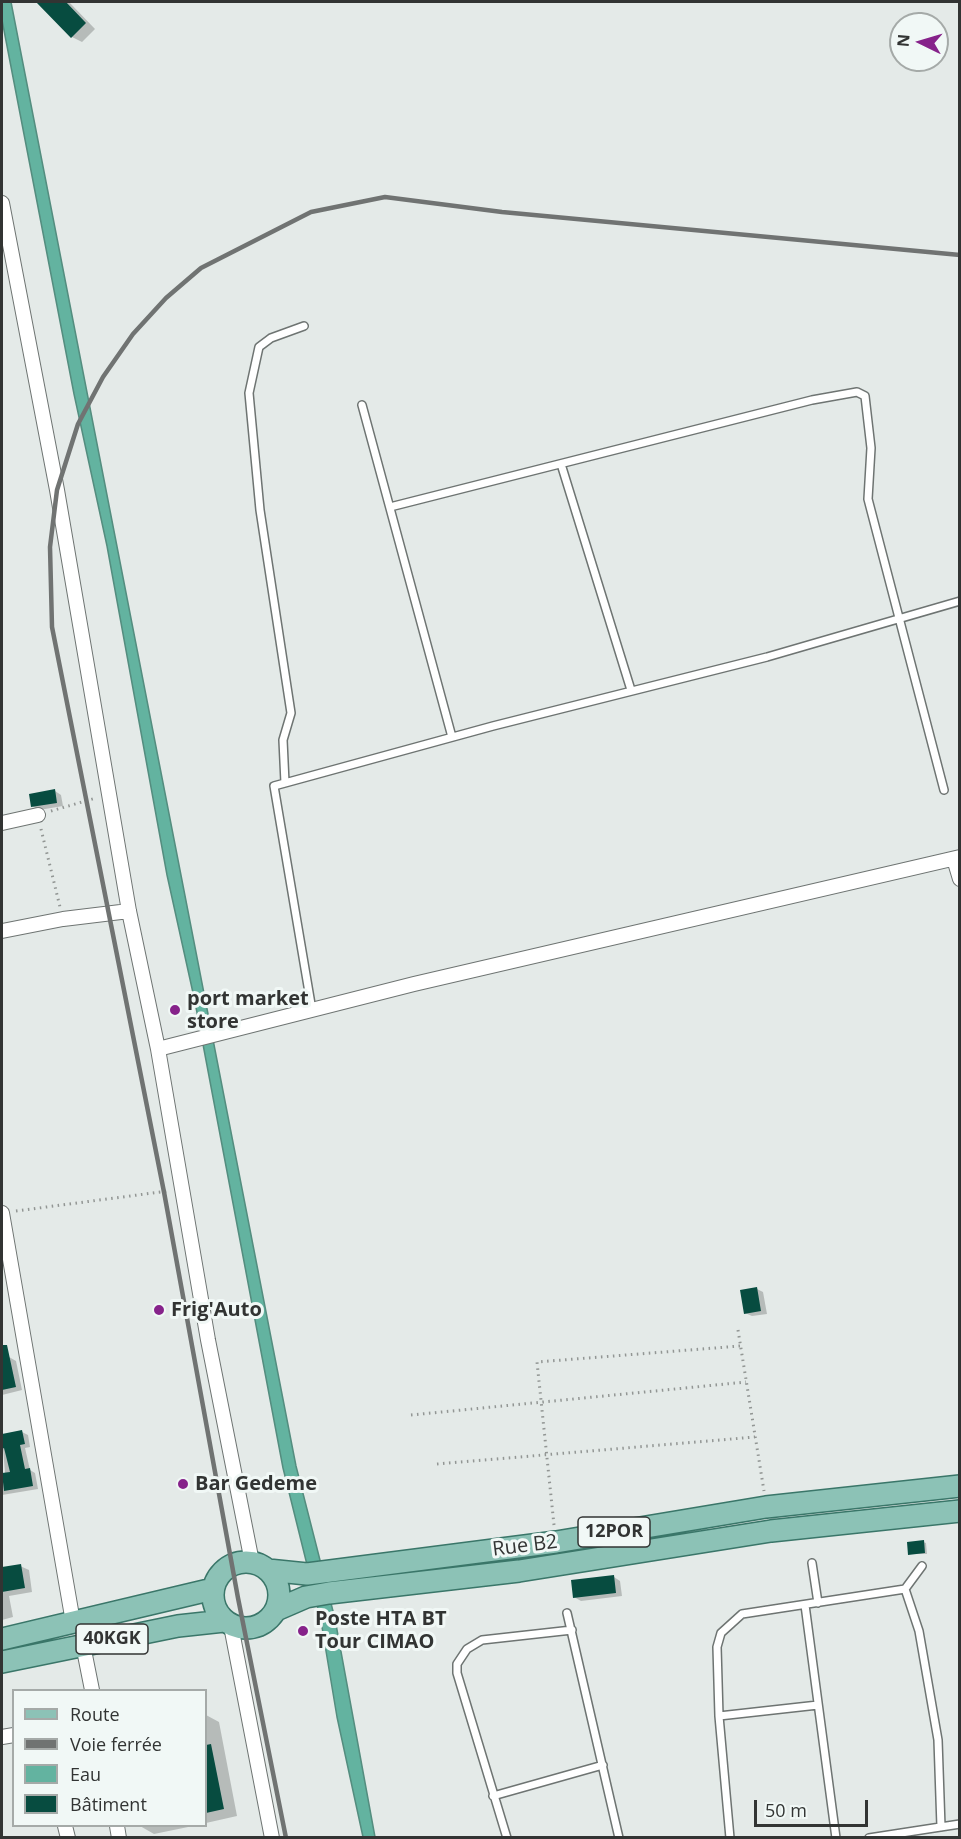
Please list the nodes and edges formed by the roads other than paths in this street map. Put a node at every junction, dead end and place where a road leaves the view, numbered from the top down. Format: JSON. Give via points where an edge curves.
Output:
{"nodes":[{"id":1,"x":2,"y":203,"type":"edge"},
{"id":2,"x":7,"y":263,"type":"edge"},
{"id":3,"x":304,"y":326,"type":"dead end"},
{"id":4,"x":362,"y":405,"type":"dead end"},
{"id":5,"x":561,"y":464,"type":"junction"},
{"id":6,"x":390,"y":507,"type":"junction"},
{"id":7,"x":960,"y":602,"type":"edge"},
{"id":8,"x":900,"y":619,"type":"junction"},
{"id":9,"x":631,"y":690,"type":"junction"},
{"id":10,"x":452,"y":737,"type":"junction"},
{"id":11,"x":285,"y":783,"type":"junction"},
{"id":12,"x":944,"y":790,"type":"dead end"},
{"id":13,"x":38,"y":815,"type":"road end"},
{"id":14,"x":2,"y":823,"type":"edge"},
{"id":15,"x":957,"y":858,"type":"edge"},
{"id":16,"x":960,"y":879,"type":"edge"},
{"id":17,"x":129,"y":911,"type":"junction"},
{"id":18,"x":2,"y":931,"type":"edge"},
{"id":19,"x":312,"y":1010,"type":"junction"},
{"id":20,"x":158,"y":1049,"type":"junction"},
{"id":21,"x":2,"y":1213,"type":"edge"},
{"id":22,"x":960,"y":1486,"type":"edge"},
{"id":23,"x":960,"y":1511,"type":"edge"},
{"id":24,"x":812,"y":1563,"type":"dead end"},
{"id":25,"x":260,"y":1566,"type":"junction"},
{"id":26,"x":922,"y":1566,"type":"dead end"},
{"id":27,"x":213,"y":1589,"type":"junction"},
{"id":28,"x":905,"y":1589,"type":"junction"},
{"id":29,"x":818,"y":1603,"type":"junction"},
{"id":30,"x":805,"y":1605,"type":"junction"},
{"id":31,"x":276,"y":1610,"type":"junction"},
{"id":32,"x":567,"y":1613,"type":"dead end"},
{"id":33,"x":73,"y":1622,"type":"junction"},
{"id":34,"x":227,"y":1623,"type":"junction"},
{"id":35,"x":572,"y":1630,"type":"junction"},
{"id":36,"x":2,"y":1639,"type":"edge"},
{"id":37,"x":83,"y":1645,"type":"junction"},
{"id":38,"x":2,"y":1662,"type":"edge"},
{"id":39,"x":92,"y":1689,"type":"edge"},
{"id":40,"x":818,"y":1705,"type":"junction"},
{"id":41,"x":719,"y":1716,"type":"junction"},
{"id":42,"x":603,"y":1766,"type":"junction"},
{"id":43,"x":493,"y":1796,"type":"junction"},
{"id":44,"x":960,"y":1824,"type":"edge"},
{"id":45,"x":941,"y":1827,"type":"junction"},
{"id":46,"x":272,"y":1838,"type":"edge"},
{"id":47,"x":507,"y":1838,"type":"edge"},
{"id":48,"x":619,"y":1838,"type":"edge"},
{"id":49,"x":730,"y":1838,"type":"edge"},
{"id":50,"x":836,"y":1838,"type":"edge"},
{"id":51,"x":869,"y":1838,"type":"edge"}],
"edges":[{"from":1,"to":2,"type":"street"},
{"from":2,"to":17,"type":"street","via":[[57,490]]},
{"from":3,"to":11,"type":"lane","via":[[271,338],[259,347],[249,393],[260,510],[291,713],[283,740]]},
{"from":4,"to":6,"type":"lane"},
{"from":5,"to":6,"type":"lane"},
{"from":5,"to":8,"type":"lane","via":[[857,392],[865,396],[871,448],[868,499]]},
{"from":5,"to":9,"type":"lane"},
{"from":6,"to":10,"type":"lane"},
{"from":7,"to":8,"type":"lane"},
{"from":8,"to":9,"type":"lane"},
{"from":8,"to":12,"type":"lane"},
{"from":9,"to":10,"type":"lane"},
{"from":10,"to":11,"type":"lane"},
{"from":11,"to":19,"type":"lane","via":[[272,789]]},
{"from":13,"to":14,"type":"street"},
{"from":15,"to":16,"type":"street"},
{"from":15,"to":19,"type":"street"},
{"from":17,"to":18,"type":"street"},
{"from":17,"to":20,"type":"street"},
{"from":19,"to":20,"type":"street"},
{"from":20,"to":25,"type":"street","via":[[181,1188]]},
{"from":21,"to":33,"type":"street"},
{"from":22,"to":25,"type":"main road","name":"Rue B2","number":"12POR","via":[[766,1507],[556,1542],[307,1574]]},
{"from":23,"to":31,"type":"main road","name":"Rue B2","number":"12POR","via":[[771,1531],[558,1566],[318,1595]]},
{"from":24,"to":29,"type":"lane"},
{"from":25,"to":27,"type":"main road","via":[[244,1562],[227,1567]]},
{"from":25,"to":31,"type":"main road","via":[[274,1577],[279,1593]]},
{"from":26,"to":28,"type":"lane"},
{"from":27,"to":33,"type":"main road","number":"40KGK"},
{"from":27,"to":34,"type":"main road","via":[[214,1606]]},
{"from":28,"to":29,"type":"lane"},
{"from":28,"to":45,"type":"lane","via":[[919,1631],[939,1740]]},
{"from":29,"to":30,"type":"lane"},
{"from":30,"to":40,"type":"lane"},
{"from":30,"to":41,"type":"lane","via":[[742,1614],[721,1634],[717,1647]]},
{"from":31,"to":34,"type":"main road","number":"40KGK","via":[[256,1627],[248,1629]]},
{"from":32,"to":35,"type":"lane"},
{"from":33,"to":36,"type":"main road","number":"40KGK"},
{"from":34,"to":37,"type":"main road","number":"40KGK","via":[[178,1626]]},
{"from":34,"to":46,"type":"street"},
{"from":35,"to":42,"type":"lane"},
{"from":35,"to":43,"type":"lane","via":[[482,1640],[467,1648],[457,1664]]},
{"from":37,"to":38,"type":"main road","number":"40KGK"},
{"from":37,"to":39,"type":"street"},
{"from":40,"to":41,"type":"lane"},
{"from":40,"to":50,"type":"lane"},
{"from":41,"to":49,"type":"lane"},
{"from":42,"to":43,"type":"lane"},
{"from":42,"to":48,"type":"lane"},
{"from":43,"to":47,"type":"lane"},
{"from":44,"to":45,"type":"lane"},
{"from":45,"to":51,"type":"lane"}]}
